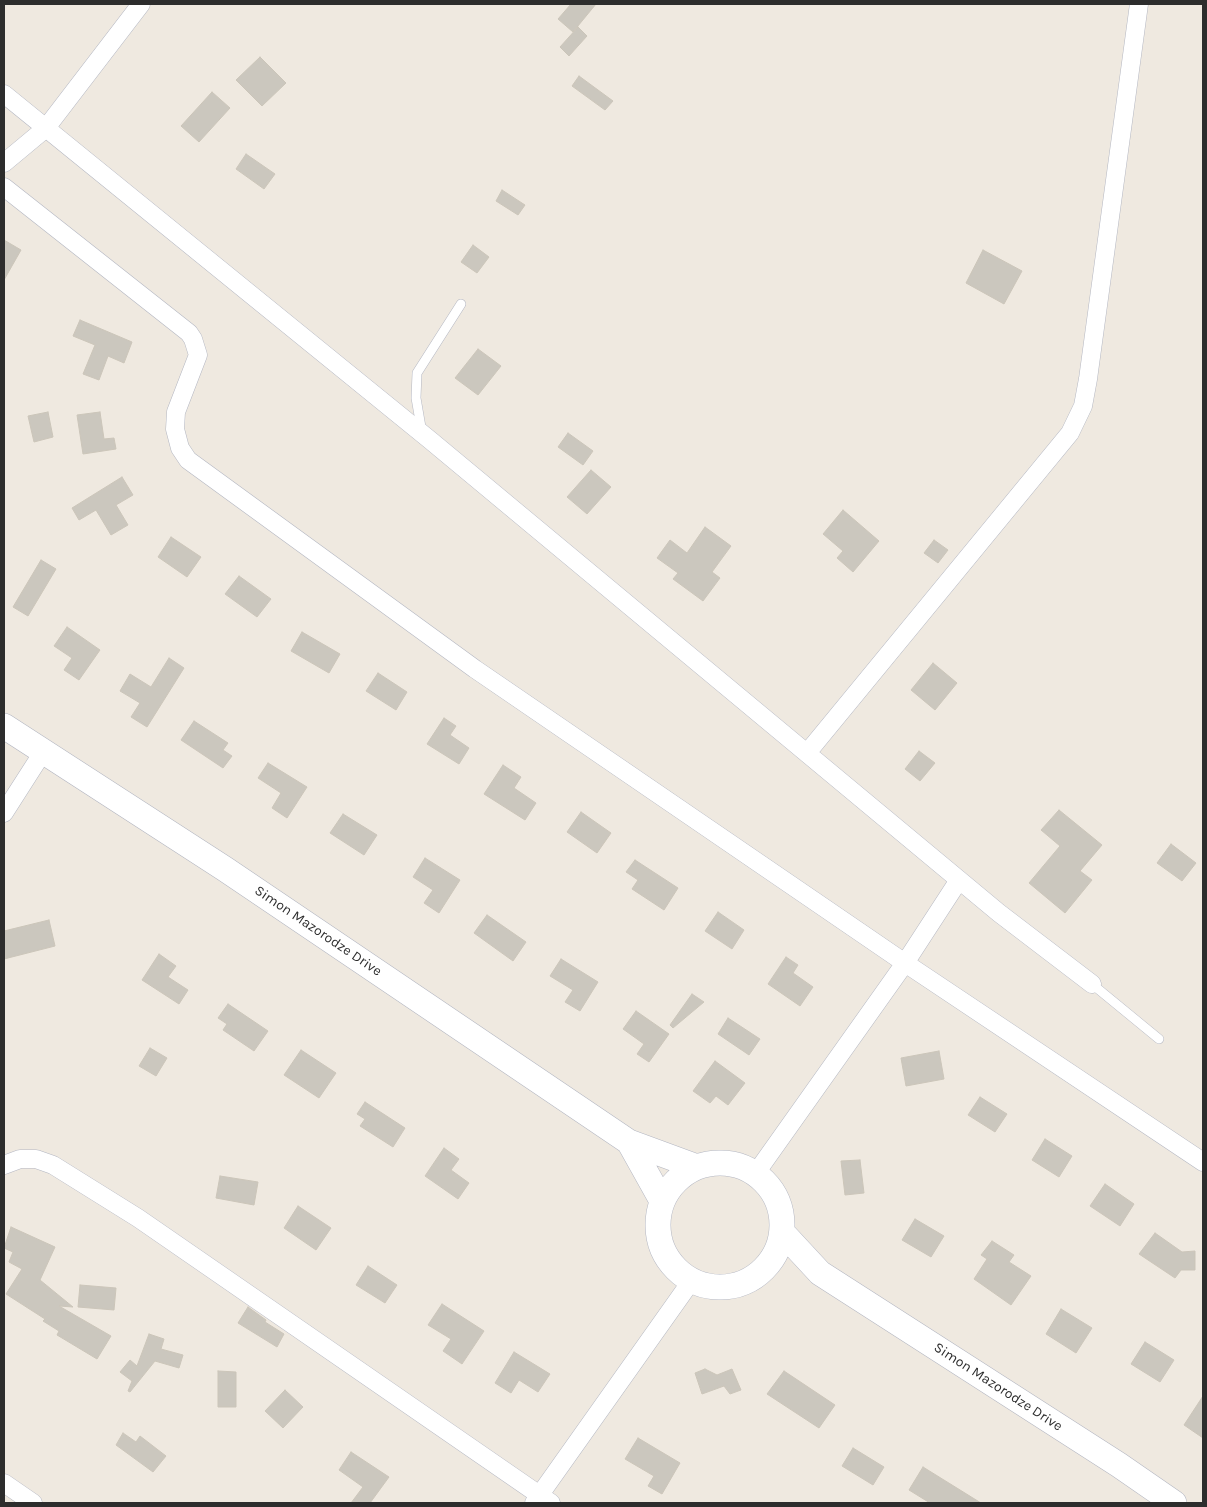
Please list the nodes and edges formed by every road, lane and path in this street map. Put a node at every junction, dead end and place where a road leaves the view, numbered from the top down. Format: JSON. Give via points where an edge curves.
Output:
{"nodes":[{"id":1,"x":141,"y":4,"type":"edge"},
{"id":2,"x":1139,"y":4,"type":"edge"},
{"id":3,"x":4,"y":94,"type":"edge"},
{"id":4,"x":46,"y":128,"type":"junction"},
{"id":5,"x":4,"y":163,"type":"edge"},
{"id":6,"x":4,"y":187,"type":"edge"},
{"id":7,"x":461,"y":304,"type":"dead end"},
{"id":8,"x":430,"y":440,"type":"junction"},
{"id":9,"x":4,"y":726,"type":"edge"},
{"id":10,"x":43,"y":752,"type":"junction"},
{"id":11,"x":807,"y":753,"type":"junction"},
{"id":12,"x":4,"y":812,"type":"edge"},
{"id":13,"x":959,"y":880,"type":"junction"},
{"id":14,"x":905,"y":963,"type":"junction"},
{"id":15,"x":1092,"y":984,"type":"joint"},
{"id":16,"x":1159,"y":1039,"type":"dead end"},
{"id":17,"x":629,"y":1142,"type":"junction"},
{"id":18,"x":1203,"y":1162,"type":"edge"},
{"id":19,"x":4,"y":1165,"type":"edge"},
{"id":20,"x":697,"y":1167,"type":"junction"},
{"id":21,"x":756,"y":1174,"type":"junction"},
{"id":22,"x":662,"y":1201,"type":"junction"},
{"id":23,"x":782,"y":1232,"type":"junction"},
{"id":24,"x":768,"y":1264,"type":"junction"},
{"id":25,"x":820,"y":1273,"type":"junction"},
{"id":26,"x":692,"y":1280,"type":"junction"},
{"id":27,"x":4,"y":1483,"type":"edge"},
{"id":28,"x":542,"y":1501,"type":"edge"},
{"id":29,"x":33,"y":1503,"type":"edge"},
{"id":30,"x":1174,"y":1503,"type":"edge"}],
"edges":[{"from":1,"to":4,"type":"street"},
{"from":2,"to":11,"type":"street","via":[[1082,406],[1070,433]]},
{"from":3,"to":4,"type":"street"},
{"from":4,"to":5,"type":"street"},
{"from":4,"to":8,"type":"street"},
{"from":6,"to":14,"type":"street","via":[[189,333],[198,355],[176,412],[180,448],[188,460],[475,669]]},
{"from":7,"to":8,"type":"lane","via":[[418,373],[416,398],[421,427]]},
{"from":8,"to":11,"type":"street"},
{"from":9,"to":10,"type":"street","name":"Simon Mazorodze Drive"},
{"from":10,"to":12,"type":"street"},
{"from":10,"to":17,"type":"street","name":"Simon Mazorodze Drive","via":[[233,875]]},
{"from":11,"to":13,"type":"street"},
{"from":13,"to":14,"type":"street"},
{"from":13,"to":15,"type":"street"},
{"from":14,"to":18,"type":"street"},
{"from":14,"to":21,"type":"street"},
{"from":15,"to":16,"type":"lane"},
{"from":17,"to":20,"type":"street","name":"Simon Mazorodze Drive"},
{"from":17,"to":22,"type":"street","name":"Simon Mazorodze Drive"},
{"from":19,"to":28,"type":"street","via":[[20,1158],[52,1165],[138,1218]]},
{"from":20,"to":21,"type":"street","name":"Simon Mazorodze Drive","via":[[727,1163],[742,1166]]},
{"from":20,"to":22,"type":"street","name":"Simon Mazorodze Drive","via":[[676,1181]]},
{"from":21,"to":23,"type":"street","name":"Simon Mazorodze Drive","via":[[772,1190],[781,1210]]},
{"from":22,"to":26,"type":"street","name":"Simon Mazorodze Drive","via":[[658,1224],[661,1246],[673,1266]]},
{"from":23,"to":24,"type":"street","name":"Simon Mazorodze Drive"},
{"from":23,"to":25,"type":"street","name":"Simon Mazorodze Drive"},
{"from":24,"to":25,"type":"street","name":"Simon Mazorodze Drive"},
{"from":24,"to":26,"type":"street","name":"Simon Mazorodze Drive","via":[[756,1276],[733,1285],[708,1286]]},
{"from":25,"to":30,"type":"street","name":"Simon Mazorodze Drive"},
{"from":26,"to":28,"type":"street"},
{"from":27,"to":29,"type":"street"}]}
